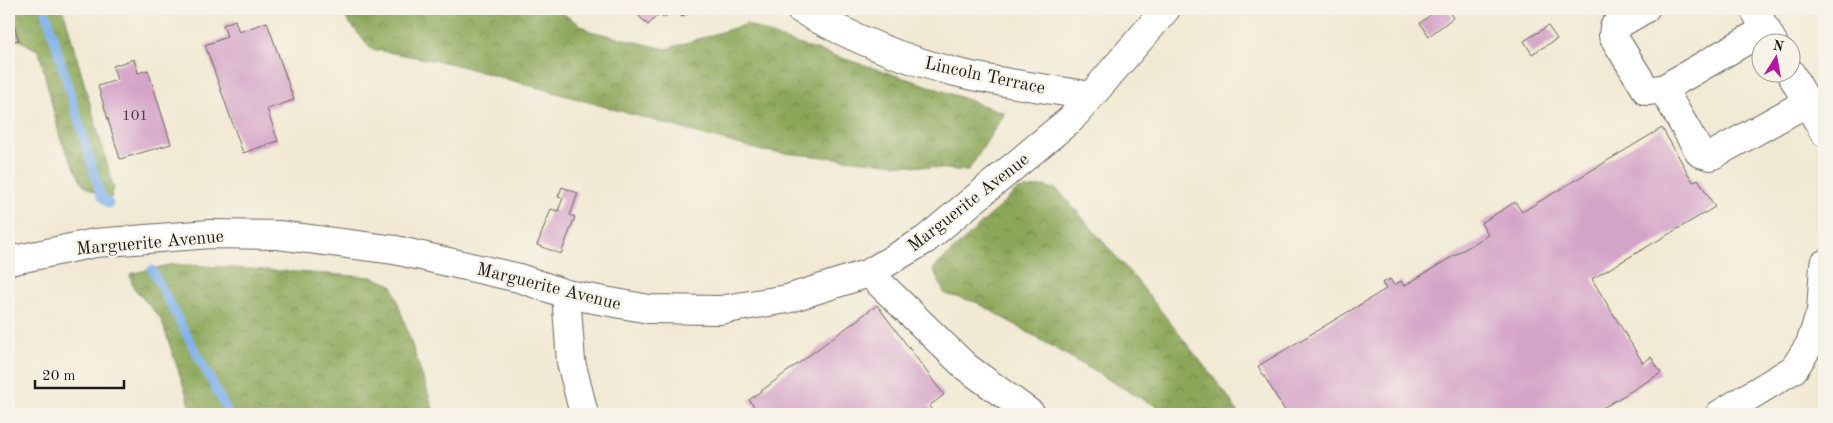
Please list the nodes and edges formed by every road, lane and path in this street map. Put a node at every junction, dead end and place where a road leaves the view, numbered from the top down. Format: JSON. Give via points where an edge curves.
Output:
{"nodes":[{"id":1,"x":800,"y":9,"type":"edge"},
{"id":2,"x":1166,"y":9,"type":"edge"},
{"id":3,"x":1645,"y":9,"type":"edge"},
{"id":4,"x":1764,"y":27,"type":"edge"},
{"id":5,"x":1796,"y":82,"type":"edge"},
{"id":6,"x":1664,"y":89,"type":"junction"},
{"id":7,"x":1090,"y":96,"type":"junction"},
{"id":8,"x":1808,"y":102,"type":"junction"},
{"id":9,"x":1824,"y":132,"type":"edge"},
{"id":10,"x":9,"y":261,"type":"edge"},
{"id":11,"x":1824,"y":264,"type":"edge"},
{"id":12,"x":869,"y":273,"type":"junction"},
{"id":13,"x":566,"y":294,"type":"junction"},
{"id":14,"x":584,"y":414,"type":"edge"},
{"id":15,"x":1031,"y":414,"type":"edge"},
{"id":16,"x":1720,"y":414,"type":"edge"}],
"edges":[{"from":1,"to":7,"type":"street","name":"Lincoln Terrace","via":[[868,42],[934,67]]},
{"from":2,"to":7,"type":"street","name":"Marguerite Avenue"},
{"from":3,"to":6,"type":"street","via":[[1614,27],[1613,36],[1647,90]]},
{"from":4,"to":6,"type":"street"},
{"from":5,"to":8,"type":"street"},
{"from":6,"to":8,"type":"street","via":[[1700,153],[1711,156]]},
{"from":7,"to":12,"type":"street","name":"Marguerite Avenue","via":[[1071,120],[925,240]]},
{"from":8,"to":9,"type":"street"},
{"from":10,"to":13,"type":"street","name":"Marguerite Avenue","via":[[95,243],[210,234],[278,235],[395,250],[519,278]]},
{"from":11,"to":16,"type":"street","via":[[1821,312],[1810,344],[1794,369]]},
{"from":12,"to":13,"type":"street","name":"Marguerite Avenue","via":[[787,300],[720,310],[649,309]]},
{"from":12,"to":15,"type":"street","via":[[966,367]]},
{"from":13,"to":14,"type":"street","via":[[572,362]]}]}
